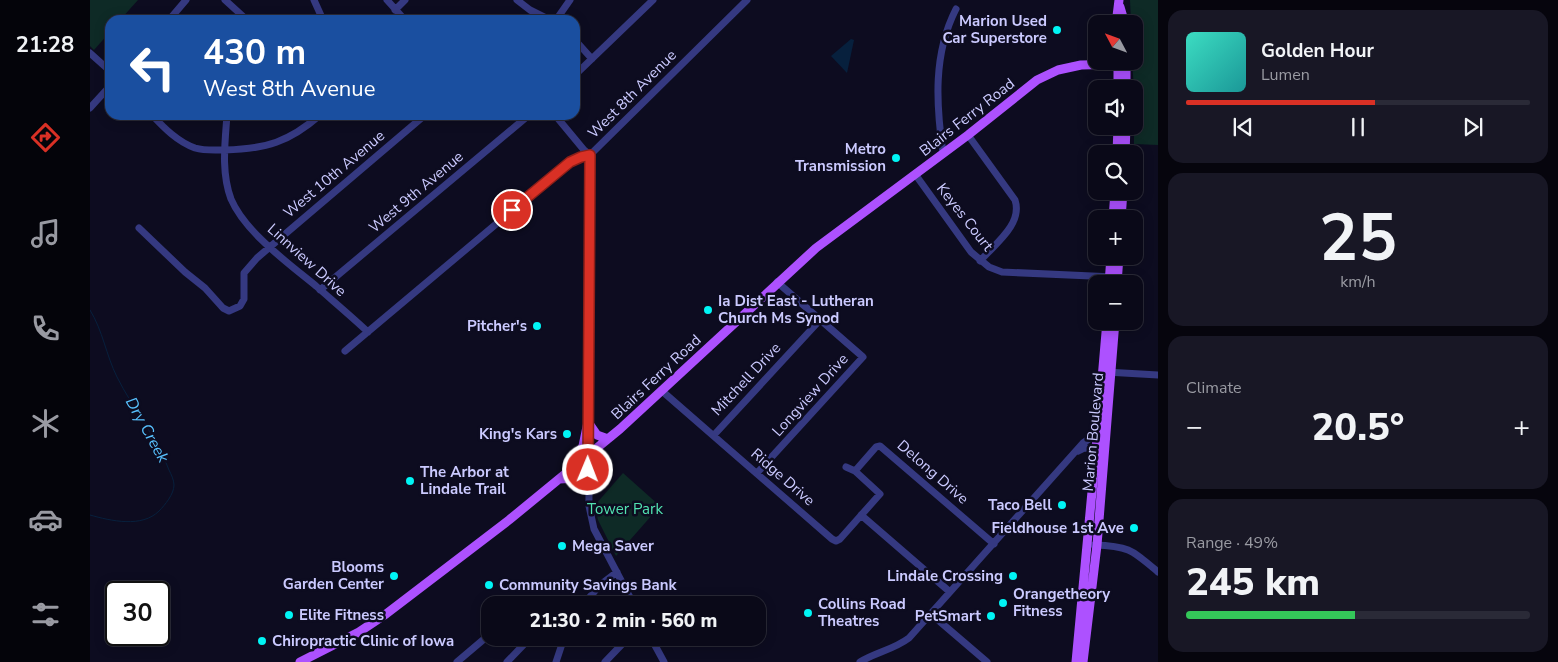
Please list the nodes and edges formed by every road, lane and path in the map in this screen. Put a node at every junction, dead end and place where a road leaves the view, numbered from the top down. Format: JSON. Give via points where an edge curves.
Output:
{"nodes":[{"id":1,"x":186,"y":0,"type":"edge"},
{"id":2,"x":226,"y":0,"type":"edge"},
{"id":3,"x":314,"y":0,"type":"edge"},
{"id":4,"x":387,"y":0,"type":"edge"},
{"id":5,"x":405,"y":0,"type":"edge"},
{"id":6,"x":517,"y":0,"type":"edge"},
{"id":7,"x":570,"y":0,"type":"edge"},
{"id":8,"x":653,"y":0,"type":"edge"},
{"id":9,"x":747,"y":0,"type":"edge"},
{"id":10,"x":1120,"y":2,"type":"edge"},
{"id":11,"x":956,"y":9,"type":"dead end"},
{"id":12,"x":395,"y":10,"type":"junction"},
{"id":13,"x":173,"y":15,"type":"edge"},
{"id":14,"x":242,"y":15,"type":"edge"},
{"id":15,"x":321,"y":15,"type":"edge"},
{"id":16,"x":400,"y":15,"type":"edge"},
{"id":17,"x":540,"y":15,"type":"edge"},
{"id":18,"x":560,"y":15,"type":"edge"},
{"id":19,"x":1118,"y":15,"type":"edge"},
{"id":20,"x":1123,"y":15,"type":"edge"},
{"id":21,"x":580,"y":45,"type":"edge"},
{"id":22,"x":90,"y":53,"type":"edge"},
{"id":23,"x":592,"y":58,"type":"junction"},
{"id":24,"x":1088,"y":64,"type":"edge"},
{"id":25,"x":105,"y":66,"type":"edge"},
{"id":26,"x":580,"y":70,"type":"edge"},
{"id":27,"x":105,"y":92,"type":"edge"},
{"id":28,"x":90,"y":108,"type":"edge"},
{"id":29,"x":157,"y":120,"type":"edge"},
{"id":30,"x":227,"y":120,"type":"edge"},
{"id":31,"x":310,"y":120,"type":"edge"},
{"id":32,"x":419,"y":120,"type":"edge"},
{"id":33,"x":523,"y":120,"type":"edge"},
{"id":34,"x":559,"y":120,"type":"edge"},
{"id":35,"x":968,"y":135,"type":"junction"},
{"id":36,"x":224,"y":150,"type":"junction"},
{"id":37,"x":943,"y":153,"type":"junction"},
{"id":38,"x":590,"y":155,"type":"junction"},
{"id":39,"x":915,"y":174,"type":"junction"},
{"id":40,"x":139,"y":228,"type":"dead end"},
{"id":41,"x":269,"y":247,"type":"junction"},
{"id":42,"x":980,"y":260,"type":"junction"},
{"id":43,"x":1088,"y":278,"type":"edge"},
{"id":44,"x":777,"y":282,"type":"junction"},
{"id":45,"x":320,"y":290,"type":"junction"},
{"id":46,"x":820,"y":320,"type":"junction"},
{"id":47,"x":1107,"y":330,"type":"edge"},
{"id":48,"x":1114,"y":330,"type":"edge"},
{"id":49,"x":368,"y":332,"type":"junction"},
{"id":50,"x":345,"y":351,"type":"dead end"},
{"id":51,"x":1108,"y":372,"type":"junction"},
{"id":52,"x":1158,"y":375,"type":"edge"},
{"id":53,"x":662,"y":391,"type":"junction"},
{"id":54,"x":588,"y":422,"type":"junction"},
{"id":55,"x":714,"y":435,"type":"junction"},
{"id":56,"x":1102,"y":435,"type":"junction"},
{"id":57,"x":608,"y":439,"type":"junction"},
{"id":58,"x":1096,"y":449,"type":"junction"},
{"id":59,"x":1073,"y":454,"type":"junction"},
{"id":60,"x":588,"y":455,"type":"junction"},
{"id":61,"x":846,"y":466,"type":"dead end"},
{"id":62,"x":855,"y":472,"type":"junction"},
{"id":63,"x":757,"y":473,"type":"junction"},
{"id":64,"x":562,"y":476,"type":"junction"},
{"id":65,"x":587,"y":485,"type":"junction"},
{"id":66,"x":862,"y":515,"type":"junction"},
{"id":67,"x":994,"y":544,"type":"junction"},
{"id":68,"x":1092,"y":545,"type":"junction"},
{"id":69,"x":617,"y":572,"type":"junction"},
{"id":70,"x":1158,"y":572,"type":"edge"},
{"id":71,"x":950,"y":592,"type":"junction"},
{"id":72,"x":591,"y":596,"type":"edge"},
{"id":73,"x":629,"y":596,"type":"edge"},
{"id":74,"x":931,"y":614,"type":"junction"},
{"id":75,"x":481,"y":642,"type":"edge"},
{"id":76,"x":522,"y":646,"type":"edge"},
{"id":77,"x":561,"y":646,"type":"edge"},
{"id":78,"x":620,"y":646,"type":"edge"},
{"id":79,"x":655,"y":646,"type":"edge"},
{"id":80,"x":868,"y":659,"type":"edge"},
{"id":81,"x":301,"y":662,"type":"edge"},
{"id":82,"x":457,"y":662,"type":"edge"},
{"id":83,"x":507,"y":662,"type":"edge"},
{"id":84,"x":556,"y":662,"type":"edge"},
{"id":85,"x":605,"y":662,"type":"edge"},
{"id":86,"x":664,"y":662,"type":"edge"},
{"id":87,"x":860,"y":662,"type":"edge"},
{"id":88,"x":987,"y":662,"type":"edge"},
{"id":89,"x":1076,"y":662,"type":"edge"},
{"id":90,"x":1084,"y":662,"type":"edge"}],
"edges":[{"from":1,"to":13,"type":"street"},
{"from":2,"to":14,"type":"street"},
{"from":3,"to":15,"type":"street"},
{"from":4,"to":12,"type":"street"},
{"from":5,"to":12,"type":"street"},
{"from":6,"to":17,"type":"street"},
{"from":7,"to":18,"type":"street"},
{"from":8,"to":23,"type":"street"},
{"from":9,"to":38,"type":"street","name":"West 8th Avenue"},
{"from":10,"to":19,"type":"main road"},
{"from":10,"to":20,"type":"main road"},
{"from":11,"to":37,"type":"street","via":[[943,40],[938,63]]},
{"from":12,"to":16,"type":"street"},
{"from":21,"to":23,"type":"street"},
{"from":22,"to":25,"type":"street"},
{"from":23,"to":26,"type":"street"},
{"from":24,"to":35,"type":"main road","name":"Blairs Ferry Road","via":[[1058,70],[1037,80]]},
{"from":27,"to":28,"type":"street"},
{"from":29,"to":36,"type":"street","via":[[178,139],[193,147],[207,151]]},
{"from":30,"to":36,"type":"street","name":"Linnview Drive"},
{"from":31,"to":36,"type":"street","via":[[299,132],[283,140],[250,149]]},
{"from":32,"to":41,"type":"street","name":"West 10th Avenue"},
{"from":33,"to":45,"type":"street","name":"West 9th Avenue"},
{"from":34,"to":38,"type":"street"},
{"from":35,"to":37,"type":"main road","name":"Blairs Ferry Road"},
{"from":35,"to":42,"type":"street","via":[[1015,200],[1018,209],[1011,226]]},
{"from":36,"to":41,"type":"street","name":"Linnview Drive","via":[[227,184],[232,199],[243,219]]},
{"from":37,"to":39,"type":"main road","name":"Blairs Ferry Road"},
{"from":38,"to":49,"type":"street","name":"West 8th Avenue","via":[[570,162]]},
{"from":38,"to":54,"type":"street"},
{"from":39,"to":42,"type":"street","name":"Keyes Court"},
{"from":39,"to":44,"type":"main road","name":"Blairs Ferry Road","via":[[816,248]]},
{"from":40,"to":41,"type":"street","name":"West 10th Avenue","via":[[229,311],[240,306],[244,299],[244,273]]},
{"from":41,"to":45,"type":"street","name":"Linnview Drive"},
{"from":42,"to":43,"type":"street","name":"Keyes Court","via":[[1002,272]]},
{"from":44,"to":46,"type":"street"},
{"from":44,"to":53,"type":"main road","name":"Blairs Ferry Road"},
{"from":45,"to":49,"type":"street","name":"Linnview Drive"},
{"from":46,"to":55,"type":"street","name":"Mitchell Drive"},
{"from":46,"to":63,"type":"street","name":"Longview Drive","via":[[863,357]]},
{"from":47,"to":51,"type":"main road","name":"Marion Boulevard"},
{"from":48,"to":51,"type":"main road","name":"Marion Boulevard"},
{"from":49,"to":50,"type":"street","name":"West 8th Avenue"},
{"from":51,"to":52,"type":"street"},
{"from":51,"to":56,"type":"main road","name":"Marion Boulevard"},
{"from":53,"to":55,"type":"street","name":"Ridge Drive"},
{"from":53,"to":57,"type":"main road","name":"Blairs Ferry Road"},
{"from":54,"to":57,"type":"main road","via":[[597,435]]},
{"from":54,"to":60,"type":"street"},
{"from":54,"to":64,"type":"main road","via":[[583,446]]},
{"from":55,"to":63,"type":"street","name":"Ridge Drive"},
{"from":56,"to":58,"type":"main road","name":"Marion Boulevard"},
{"from":56,"to":59,"type":"street","via":[[1083,443]]},
{"from":56,"to":68,"type":"main road","name":"Marion Boulevard"},
{"from":57,"to":60,"type":"main road","name":"Blairs Ferry Road"},
{"from":58,"to":59,"type":"street","via":[[1084,448]]},
{"from":58,"to":68,"type":"main road","name":"Marion Boulevard"},
{"from":59,"to":67,"type":"street"},
{"from":60,"to":64,"type":"main road","name":"Blairs Ferry Road"},
{"from":60,"to":65,"type":"street"},
{"from":61,"to":62,"type":"street"},
{"from":62,"to":66,"type":"street","name":"Ridge Drive","via":[[880,494]]},
{"from":62,"to":67,"type":"street","name":"Delong Drive","via":[[880,446]]},
{"from":63,"to":66,"type":"street","name":"Ridge Drive","via":[[836,541]]},
{"from":64,"to":65,"type":"main road","via":[[579,478]]},
{"from":64,"to":81,"type":"main road","name":"Blairs Ferry Road","via":[[386,614]]},
{"from":65,"to":69,"type":"street","via":[[594,529]]},
{"from":66,"to":71,"type":"street"},
{"from":67,"to":71,"type":"street"},
{"from":68,"to":70,"type":"street","via":[[1128,548]]},
{"from":68,"to":89,"type":"main road"},
{"from":68,"to":90,"type":"main road"},
{"from":69,"to":72,"type":"street"},
{"from":69,"to":73,"type":"street"},
{"from":71,"to":74,"type":"street"},
{"from":74,"to":80,"type":"street","via":[[899,646]]},
{"from":74,"to":88,"type":"street"},
{"from":75,"to":82,"type":"street"},
{"from":76,"to":83,"type":"street"},
{"from":77,"to":84,"type":"street"},
{"from":78,"to":85,"type":"street"},
{"from":79,"to":86,"type":"street"},
{"from":80,"to":87,"type":"street"}]}
